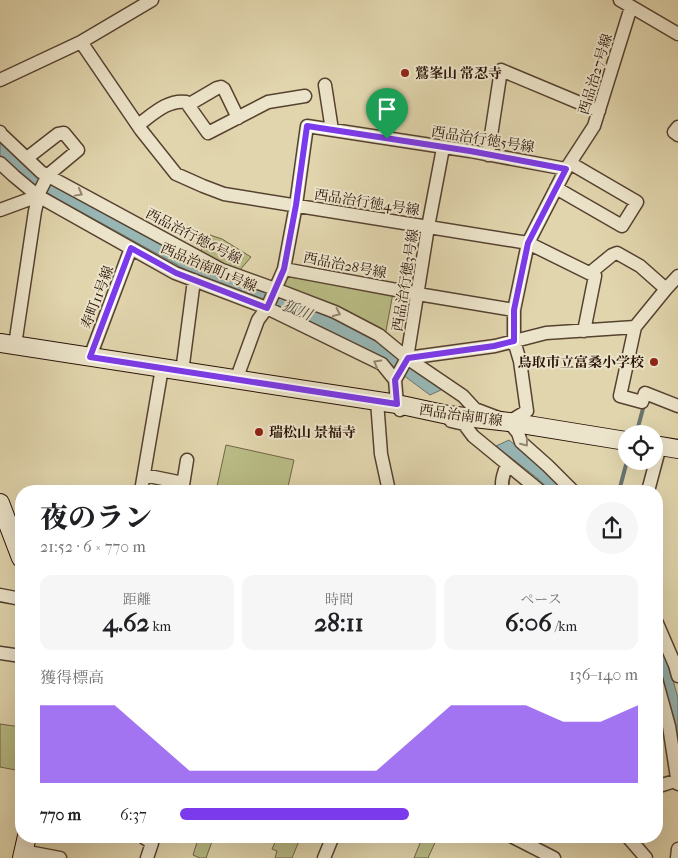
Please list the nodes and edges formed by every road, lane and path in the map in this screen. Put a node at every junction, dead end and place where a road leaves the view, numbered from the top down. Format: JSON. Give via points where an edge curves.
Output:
{"nodes":[{"id":1,"x":152,"y":0,"type":"edge"},
{"id":2,"x":620,"y":0,"type":"edge"},
{"id":3,"x":631,"y":7,"type":"junction"},
{"id":4,"x":678,"y":34,"type":"edge"},
{"id":5,"x":81,"y":42,"type":"junction"},
{"id":6,"x":0,"y":80,"type":"edge"},
{"id":7,"x":325,"y":85,"type":"dead end"},
{"id":8,"x":305,"y":96,"type":"dead end"},
{"id":9,"x":188,"y":105,"type":"junction"},
{"id":10,"x":599,"y":111,"type":"junction"},
{"id":11,"x":238,"y":118,"type":"junction"},
{"id":12,"x":138,"y":125,"type":"junction"},
{"id":13,"x":307,"y":126,"type":"joint"},
{"id":14,"x":678,"y":127,"type":"edge"},
{"id":15,"x":332,"y":130,"type":"junction"},
{"id":16,"x":0,"y":132,"type":"edge"},
{"id":17,"x":678,"y":136,"type":"edge"},
{"id":18,"x":443,"y":148,"type":"junction"},
{"id":19,"x":488,"y":154,"type":"junction"},
{"id":20,"x":27,"y":158,"type":"junction"},
{"id":21,"x":0,"y":163,"type":"edge"},
{"id":22,"x":568,"y":166,"type":"junction"},
{"id":23,"x":48,"y":175,"type":"junction"},
{"id":24,"x":556,"y":188,"type":"junction"},
{"id":25,"x":38,"y":196,"type":"junction"},
{"id":26,"x":296,"y":205,"type":"junction"},
{"id":27,"x":0,"y":210,"type":"edge"},
{"id":28,"x":428,"y":227,"type":"junction"},
{"id":29,"x":528,"y":243,"type":"junction"},
{"id":30,"x":131,"y":248,"type":"junction"},
{"id":31,"x":284,"y":269,"type":"junction"},
{"id":32,"x":590,"y":273,"type":"junction"},
{"id":33,"x":678,"y":276,"type":"edge"},
{"id":34,"x":194,"y":280,"type":"junction"},
{"id":35,"x":275,"y":289,"type":"junction"},
{"id":36,"x":666,"y":289,"type":"junction"},
{"id":37,"x":418,"y":294,"type":"junction"},
{"id":38,"x":267,"y":308,"type":"junction"},
{"id":39,"x":514,"y":310,"type":"junction"},
{"id":40,"x":635,"y":327,"type":"junction"},
{"id":41,"x":584,"y":331,"type":"junction"},
{"id":42,"x":514,"y":341,"type":"junction"},
{"id":43,"x":7,"y":344,"type":"edge"},
{"id":44,"x":90,"y":357,"type":"junction"},
{"id":45,"x":407,"y":360,"type":"junction"},
{"id":46,"x":162,"y":368,"type":"junction"},
{"id":47,"x":182,"y":372,"type":"junction"},
{"id":48,"x":397,"y":377,"type":"junction"},
{"id":49,"x":236,"y":380,"type":"junction"},
{"id":50,"x":377,"y":401,"type":"junction"},
{"id":51,"x":397,"y":404,"type":"junction"},
{"id":52,"x":678,"y":406,"type":"edge"},
{"id":53,"x":509,"y":422,"type":"junction"},
{"id":54,"x":618,"y":440,"type":"edge"},
{"id":55,"x":663,"y":447,"type":"edge"},
{"id":56,"x":678,"y":449,"type":"edge"},
{"id":57,"x":187,"y":460,"type":"dead end"},
{"id":58,"x":508,"y":464,"type":"junction"},
{"id":59,"x":652,"y":470,"type":"edge"},
{"id":60,"x":144,"y":475,"type":"junction"},
{"id":61,"x":142,"y":485,"type":"edge"},
{"id":62,"x":176,"y":485,"type":"edge"},
{"id":63,"x":183,"y":485,"type":"edge"},
{"id":64,"x":388,"y":485,"type":"edge"},
{"id":65,"x":502,"y":485,"type":"edge"},
{"id":66,"x":533,"y":485,"type":"edge"},
{"id":67,"x":567,"y":485,"type":"edge"},
{"id":68,"x":649,"y":485,"type":"edge"},
{"id":69,"x":0,"y":503,"type":"edge"},
{"id":70,"x":15,"y":542,"type":"edge"},
{"id":71,"x":0,"y":595,"type":"edge"},
{"id":72,"x":15,"y":598,"type":"edge"},
{"id":73,"x":663,"y":637,"type":"edge"},
{"id":74,"x":0,"y":653,"type":"edge"},
{"id":75,"x":15,"y":655,"type":"edge"},
{"id":76,"x":678,"y":676,"type":"edge"},
{"id":77,"x":663,"y":704,"type":"edge"},
{"id":78,"x":678,"y":780,"type":"edge"},
{"id":79,"x":678,"y":784,"type":"edge"},
{"id":80,"x":663,"y":785,"type":"edge"},
{"id":81,"x":152,"y":843,"type":"edge"},
{"id":82,"x":330,"y":843,"type":"edge"},
{"id":83,"x":525,"y":843,"type":"edge"},
{"id":84,"x":633,"y":843,"type":"edge"},
{"id":85,"x":24,"y":848,"type":"edge"},
{"id":86,"x":678,"y":849,"type":"edge"},
{"id":87,"x":60,"y":858,"type":"edge"},
{"id":88,"x":147,"y":858,"type":"edge"},
{"id":89,"x":324,"y":858,"type":"edge"},
{"id":90,"x":554,"y":858,"type":"edge"},
{"id":91,"x":646,"y":858,"type":"edge"},
{"id":92,"x":678,"y":858,"type":"edge"}],
"edges":[{"from":1,"to":5,"type":"street"},
{"from":2,"to":3,"type":"street"},
{"from":3,"to":4,"type":"street"},
{"from":3,"to":10,"type":"street","name":"西品治27号線"},
{"from":5,"to":6,"type":"street"},
{"from":5,"to":12,"type":"street","name":"西品治行徳4号線"},
{"from":7,"to":15,"type":"street"},
{"from":8,"to":11,"type":"street","via":[[268,102]]},
{"from":9,"to":11,"type":"street","via":[[208,133]]},
{"from":9,"to":11,"type":"street","via":[[221,87]]},
{"from":9,"to":12,"type":"street","via":[[180,101],[164,106]]},
{"from":10,"to":19,"type":"street","via":[[501,70]]},
{"from":10,"to":22,"type":"street","name":"西品治27号線","via":[[594,126]]},
{"from":12,"to":26,"type":"street","name":"西品治行徳4号線","via":[[176,174],[224,194]]},
{"from":13,"to":15,"type":"street","name":"西品治行徳5号線"},
{"from":13,"to":26,"type":"street","name":"西品治28号線"},
{"from":14,"to":17,"type":"street","via":[[674,132]]},
{"from":15,"to":18,"type":"street","name":"西品治行徳5号線"},
{"from":16,"to":20,"type":"street","name":"西品治行徳6号線"},
{"from":18,"to":19,"type":"street","name":"西品治行徳5号線"},
{"from":18,"to":28,"type":"street","name":"西品治行徳3号線"},
{"from":19,"to":22,"type":"street","name":"西品治行徳5号線"},
{"from":20,"to":23,"type":"street","name":"西品治行徳6号線"},
{"from":20,"to":23,"type":"street","via":[[58,134],[64,133],[78,150]]},
{"from":21,"to":25,"type":"street","name":"西品治南町1号線"},
{"from":22,"to":24,"type":"street","name":"西品治27号線"},
{"from":22,"to":24,"type":"street","via":[[636,202],[622,226]]},
{"from":23,"to":25,"type":"street"},
{"from":23,"to":35,"type":"street","name":"西品治行徳6号線","one_way":true,"via":[[222,270]]},
{"from":24,"to":29,"type":"street","name":"西品治27号線"},
{"from":25,"to":27,"type":"street"},
{"from":25,"to":30,"type":"street","name":"西品治南町1号線"},
{"from":25,"to":43,"type":"street"},
{"from":26,"to":28,"type":"street","name":"西品治行徳4号線"},
{"from":26,"to":31,"type":"street","name":"西品治28号線"},
{"from":28,"to":29,"type":"street","name":"西品治行徳4号線"},
{"from":28,"to":37,"type":"street","name":"西品治行徳3号線"},
{"from":29,"to":32,"type":"street","name":"西品治行徳4号線"},
{"from":29,"to":39,"type":"street","name":"西品治27号線"},
{"from":30,"to":34,"type":"street","name":"西品治南町1号線"},
{"from":30,"to":44,"type":"street","name":"寿町11号線"},
{"from":31,"to":35,"type":"street"},
{"from":31,"to":37,"type":"street","name":"西品治28号線"},
{"from":32,"to":36,"type":"street","via":[[617,253],[640,266]]},
{"from":32,"to":41,"type":"street","via":[[595,276]]},
{"from":33,"to":36,"type":"street"},
{"from":34,"to":38,"type":"street","name":"西品治南町1号線"},
{"from":34,"to":47,"type":"street"},
{"from":35,"to":38,"type":"street"},
{"from":35,"to":45,"type":"street","name":"西品治行徳6号線","one_way":true,"via":[[335,312],[379,335]]},
{"from":36,"to":40,"type":"street"},
{"from":37,"to":39,"type":"street","name":"西品治28号線"},
{"from":37,"to":45,"type":"street","name":"西品治行徳3号線"},
{"from":48,"to":38,"type":"street","name":"西品治南町1号線","one_way":true,"via":[[382,364]]},
{"from":38,"to":49,"type":"street","via":[[258,320]]},
{"from":39,"to":42,"type":"street","name":"西品治27号線"},
{"from":40,"to":41,"type":"street"},
{"from":40,"to":52,"type":"street","via":[[620,396],[642,402],[646,393]]},
{"from":41,"to":42,"type":"street","via":[[546,333]]},
{"from":42,"to":45,"type":"street"},
{"from":42,"to":53,"type":"street","name":"西品治27号線","via":[[527,411]]},
{"from":43,"to":44,"type":"street","name":"西品治南町線"},
{"from":44,"to":46,"type":"street","name":"西品治南町線"},
{"from":45,"to":48,"type":"street"},
{"from":45,"to":53,"type":"street","name":"西品治行徳6号線","via":[[463,396],[475,409]]},
{"from":46,"to":47,"type":"street","name":"西品治南町線"},
{"from":46,"to":60,"type":"street"},
{"from":47,"to":49,"type":"street","name":"西品治南町線"},
{"from":48,"to":51,"type":"street"},
{"from":49,"to":50,"type":"street","name":"西品治南町線"},
{"from":50,"to":51,"type":"street","name":"西品治南町線"},
{"from":50,"to":64,"type":"street","via":[[381,454]]},
{"from":51,"to":53,"type":"street","name":"西品治南町線","via":[[448,415]]},
{"from":51,"to":58,"type":"street","via":[[401,411],[464,424],[473,436]]},
{"from":53,"to":54,"type":"street","name":"西品治南町線"},
{"from":53,"to":67,"type":"street","one_way":true,"via":[[521,442]]},
{"from":55,"to":56,"type":"street"},
{"from":57,"to":63,"type":"street"},
{"from":58,"to":65,"type":"street"},
{"from":58,"to":66,"type":"street"},
{"from":59,"to":68,"type":"street"},
{"from":60,"to":61,"type":"street"},
{"from":60,"to":62,"type":"street"},
{"from":69,"to":70,"type":"street"},
{"from":71,"to":72,"type":"street"},
{"from":73,"to":76,"type":"street"},
{"from":74,"to":75,"type":"street"},
{"from":77,"to":78,"type":"street"},
{"from":78,"to":79,"type":"street"},
{"from":78,"to":80,"type":"street"},
{"from":81,"to":88,"type":"street"},
{"from":82,"to":89,"type":"street"},
{"from":83,"to":90,"type":"street"},
{"from":84,"to":91,"type":"street"},
{"from":85,"to":87,"type":"street"},
{"from":86,"to":92,"type":"street"}]}
